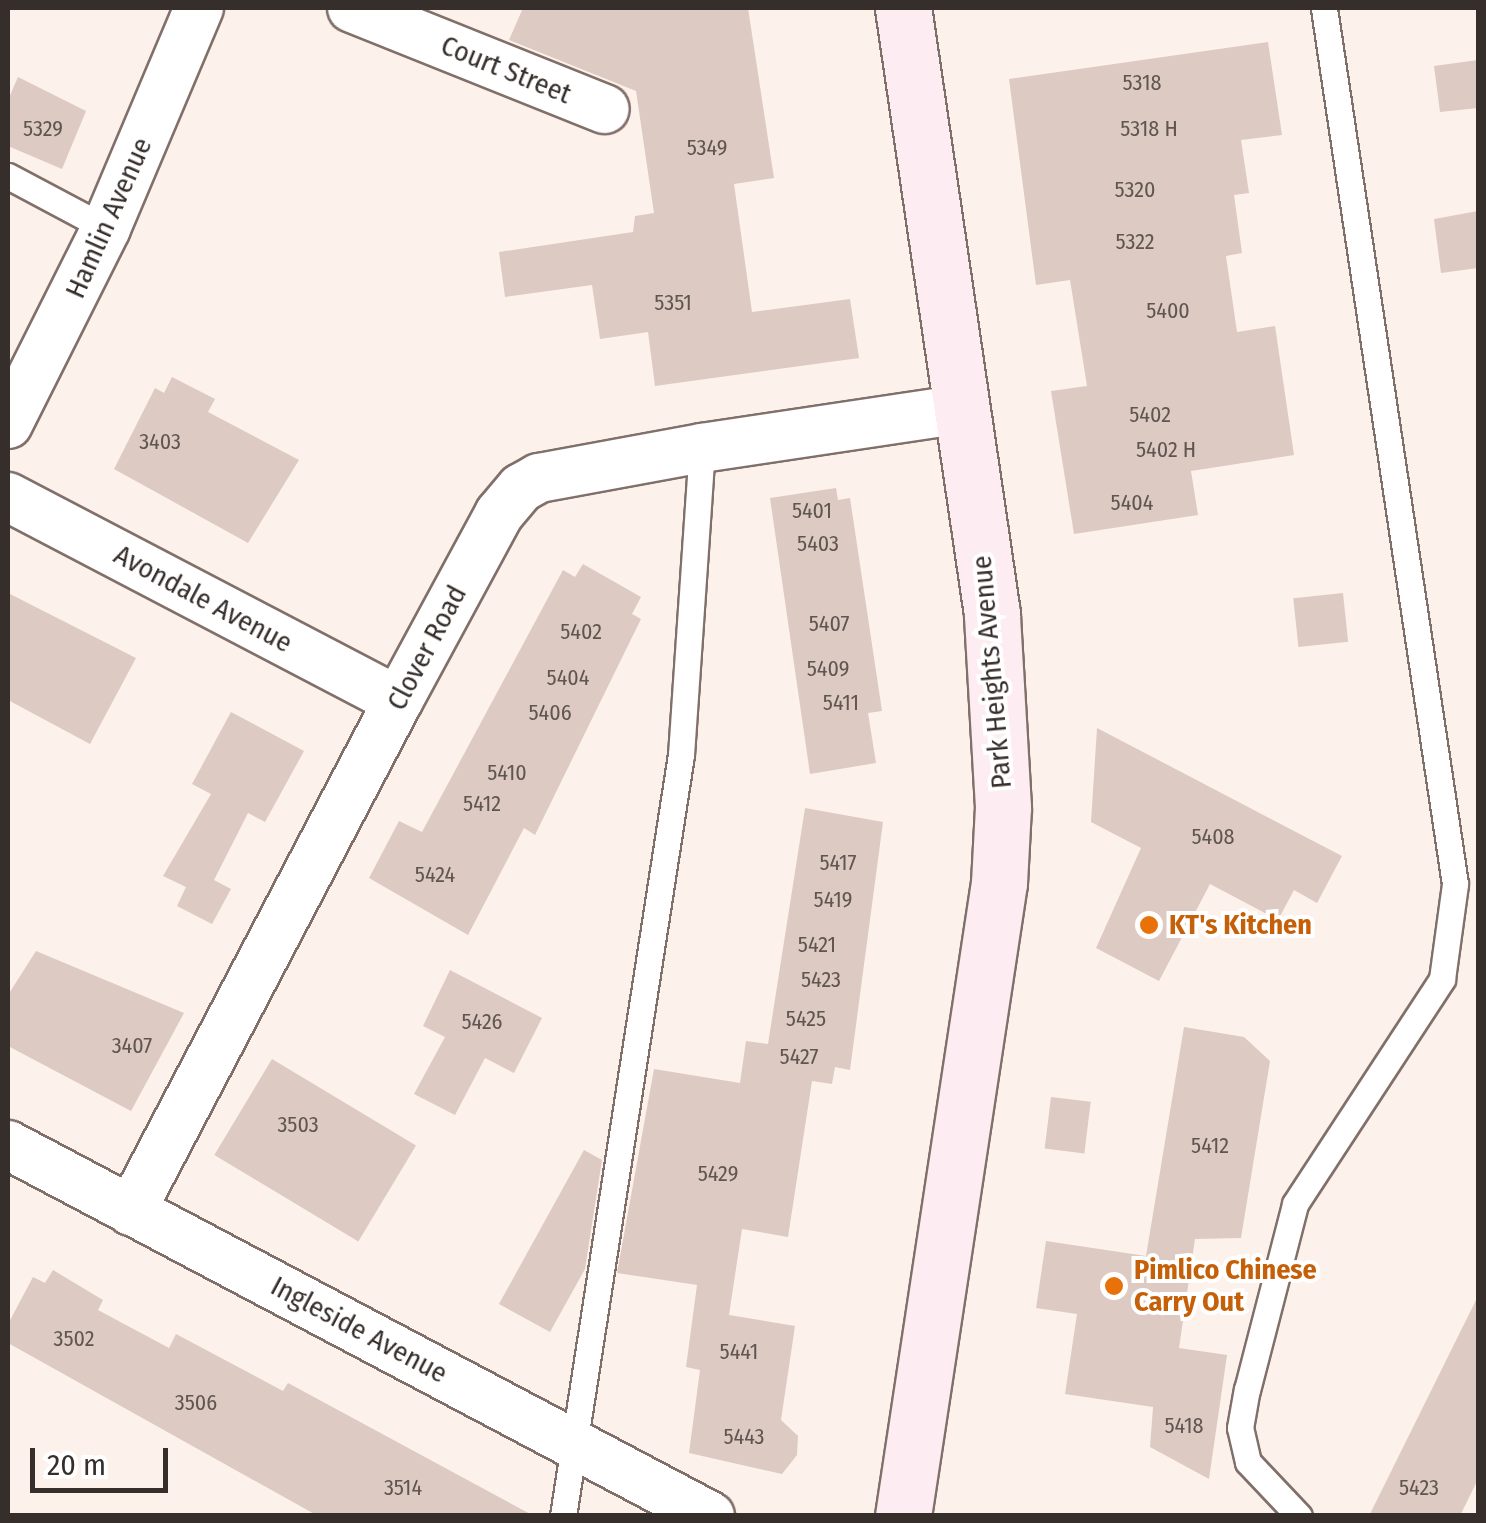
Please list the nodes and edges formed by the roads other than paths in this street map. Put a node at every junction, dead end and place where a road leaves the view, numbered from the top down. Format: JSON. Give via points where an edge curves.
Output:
{"nodes":[{"id":1,"x":200,"y":8,"type":"edge"},
{"id":2,"x":352,"y":8,"type":"edge"},
{"id":3,"x":903,"y":8,"type":"edge"},
{"id":4,"x":1324,"y":8,"type":"edge"},
{"id":5,"x":605,"y":110,"type":"dead end"},
{"id":6,"x":8,"y":176,"type":"edge"},
{"id":7,"x":106,"y":228,"type":"junction"},
{"id":8,"x":962,"y":410,"type":"junction"},
{"id":9,"x":8,"y":424,"type":"edge"},
{"id":10,"x":702,"y":448,"type":"junction"},
{"id":11,"x":8,"y":497,"type":"edge"},
{"id":12,"x":398,"y":701,"type":"junction"},
{"id":13,"x":1478,"y":871,"type":"edge"},
{"id":14,"x":1455,"y":884,"type":"junction"},
{"id":15,"x":8,"y":1145,"type":"edge"},
{"id":16,"x":131,"y":1210,"type":"junction"},
{"id":17,"x":574,"y":1444,"type":"junction"},
{"id":18,"x":564,"y":1516,"type":"edge"},
{"id":19,"x":710,"y":1516,"type":"edge"},
{"id":20,"x":903,"y":1516,"type":"edge"},
{"id":21,"x":1299,"y":1516,"type":"edge"}],
"edges":[{"from":1,"to":7,"type":"street","name":"Hamlin Avenue"},
{"from":2,"to":5,"type":"street","name":"Court Street"},
{"from":3,"to":8,"type":"main road","name":"Park Heights Avenue"},
{"from":4,"to":14,"type":"lane"},
{"from":6,"to":7,"type":"lane"},
{"from":7,"to":9,"type":"street","name":"Hamlin Avenue"},
{"from":8,"to":10,"type":"street","name":"Clover Road"},
{"from":8,"to":20,"type":"main road","name":"Park Heights Avenue","via":[[992,614],[1004,806],[999,883]]},
{"from":10,"to":12,"type":"street","name":"Clover Road","via":[[539,478],[521,488],[499,514]]},
{"from":10,"to":17,"type":"lane","via":[[681,754]]},
{"from":11,"to":12,"type":"street","name":"Avondale Avenue"},
{"from":12,"to":16,"type":"street","name":"Clover Road"},
{"from":13,"to":14,"type":"lane"},
{"from":14,"to":21,"type":"lane","via":[[1442,979],[1295,1204],[1247,1390],[1240,1428],[1248,1462]]},
{"from":15,"to":16,"type":"street","name":"Ingleside Avenue"},
{"from":16,"to":17,"type":"street","name":"Ingleside Avenue"},
{"from":17,"to":18,"type":"lane"},
{"from":17,"to":19,"type":"street","name":"Ingleside Avenue"}]}
